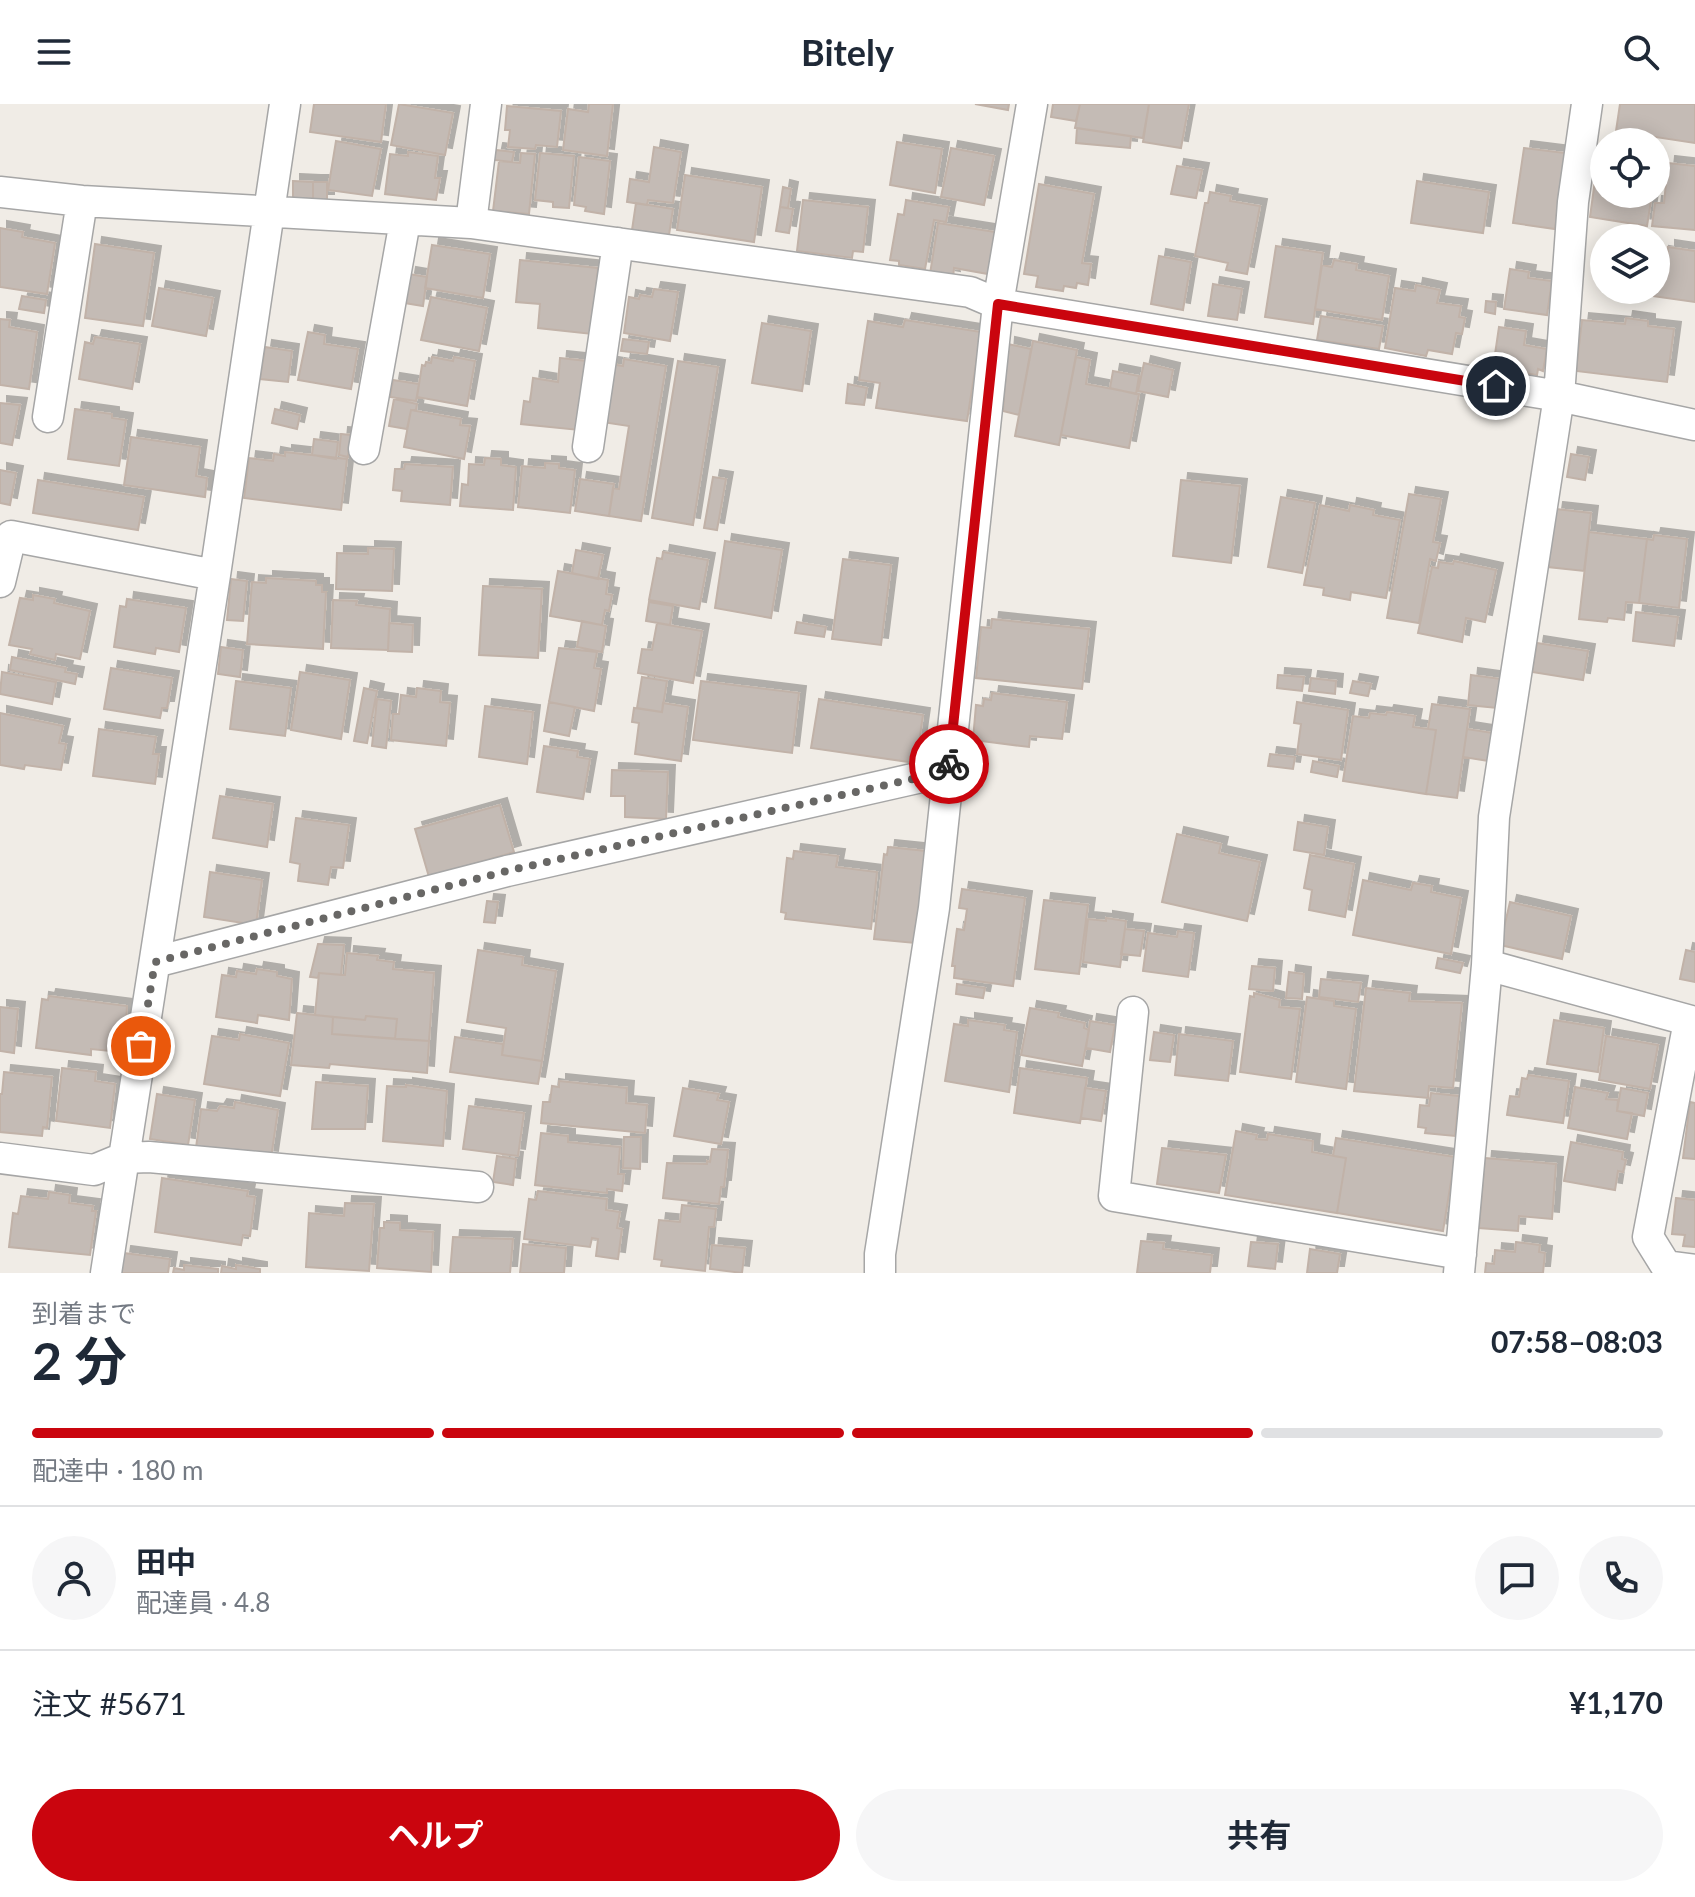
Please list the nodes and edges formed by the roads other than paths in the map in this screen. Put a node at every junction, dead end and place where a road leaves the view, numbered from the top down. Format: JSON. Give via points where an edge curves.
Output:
{"nodes":[{"id":1,"x":285,"y":104,"type":"edge"},
{"id":2,"x":486,"y":104,"type":"edge"},
{"id":3,"x":1032,"y":104,"type":"edge"},
{"id":4,"x":1587,"y":104,"type":"edge"},
{"id":5,"x":0,"y":192,"type":"edge"},
{"id":6,"x":82,"y":201,"type":"junction"},
{"id":7,"x":269,"y":210,"type":"junction"},
{"id":8,"x":405,"y":221,"type":"junction"},
{"id":9,"x":471,"y":223,"type":"junction"},
{"id":10,"x":618,"y":243,"type":"junction"},
{"id":11,"x":998,"y":304,"type":"junction"},
{"id":12,"x":1559,"y":396,"type":"junction"},
{"id":13,"x":48,"y":417,"type":"dead end"},
{"id":14,"x":1695,"y":425,"type":"edge"},
{"id":15,"x":588,"y":447,"type":"dead end"},
{"id":16,"x":364,"y":449,"type":"dead end"},
{"id":17,"x":215,"y":575,"type":"junction"},
{"id":18,"x":0,"y":582,"type":"edge"},
{"id":19,"x":948,"y":771,"type":"junction"},
{"id":20,"x":155,"y":962,"type":"junction"},
{"id":21,"x":1487,"y":965,"type":"junction"},
{"id":22,"x":1133,"y":1012,"type":"dead end"},
{"id":23,"x":1692,"y":1021,"type":"edge"},
{"id":24,"x":0,"y":1158,"type":"edge"},
{"id":25,"x":123,"y":1158,"type":"junction"},
{"id":26,"x":478,"y":1187,"type":"dead end"},
{"id":27,"x":1460,"y":1264,"type":"edge"},
{"id":28,"x":1695,"y":1270,"type":"edge"},
{"id":29,"x":106,"y":1273,"type":"edge"},
{"id":30,"x":880,"y":1273,"type":"edge"}],
"edges":[{"from":1,"to":7,"type":"street"},
{"from":2,"to":9,"type":"street"},
{"from":3,"to":11,"type":"street"},
{"from":4,"to":12,"type":"street","via":[[1573,202]]},
{"from":5,"to":6,"type":"street"},
{"from":6,"to":7,"type":"street"},
{"from":6,"to":13,"type":"street"},
{"from":7,"to":8,"type":"street"},
{"from":7,"to":17,"type":"street"},
{"from":8,"to":9,"type":"street"},
{"from":8,"to":16,"type":"street"},
{"from":9,"to":10,"type":"street"},
{"from":10,"to":11,"type":"street","via":[[970,292]]},
{"from":10,"to":15,"type":"street"},
{"from":11,"to":12,"type":"street"},
{"from":11,"to":19,"type":"street"},
{"from":12,"to":14,"type":"street"},
{"from":12,"to":21,"type":"street","via":[[1494,817]]},
{"from":17,"to":18,"type":"street","via":[[11,536]]},
{"from":17,"to":20,"type":"street"},
{"from":19,"to":20,"type":"street","via":[[507,871]]},
{"from":19,"to":30,"type":"street","via":[[934,908]]},
{"from":20,"to":25,"type":"street"},
{"from":21,"to":23,"type":"street"},
{"from":21,"to":27,"type":"street"},
{"from":22,"to":27,"type":"street","via":[[1114,1196]]},
{"from":23,"to":28,"type":"street","via":[[1648,1237],[1666,1266]]},
{"from":24,"to":25,"type":"street","via":[[94,1170]]},
{"from":25,"to":26,"type":"street"},
{"from":25,"to":29,"type":"street"}]}
